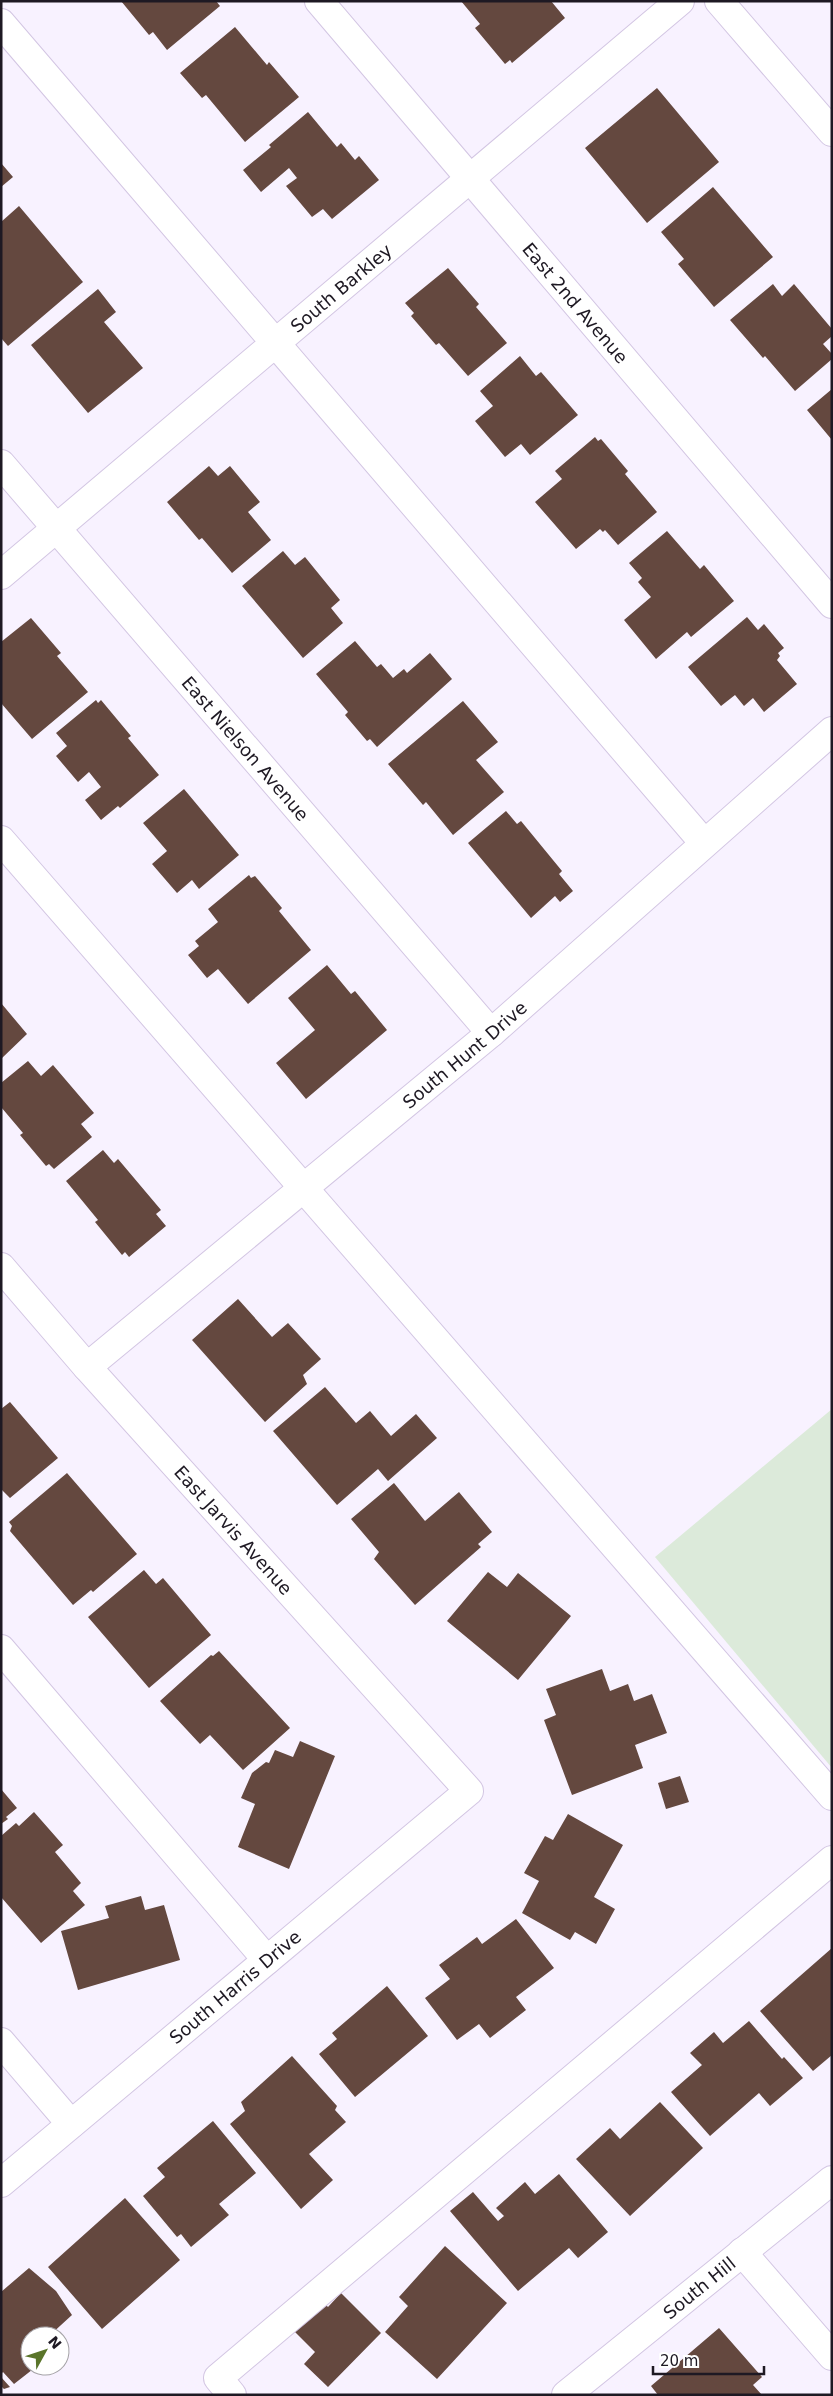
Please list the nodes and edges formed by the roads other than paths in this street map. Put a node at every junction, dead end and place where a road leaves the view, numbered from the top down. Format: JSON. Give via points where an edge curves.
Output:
{"nodes":[{"id":1,"x":319,"y":1,"type":"edge"},
{"id":2,"x":680,"y":1,"type":"edge"},
{"id":3,"x":719,"y":1,"type":"edge"},
{"id":4,"x":1,"y":24,"type":"edge"},
{"id":5,"x":832,"y":132,"type":"edge"},
{"id":6,"x":469,"y":178,"type":"junction"},
{"id":7,"x":275,"y":343,"type":"junction"},
{"id":8,"x":1,"y":464,"type":"edge"},
{"id":9,"x":57,"y":528,"type":"junction"},
{"id":10,"x":1,"y":574,"type":"edge"},
{"id":11,"x":832,"y":604,"type":"edge"},
{"id":12,"x":832,"y":731,"type":"edge"},
{"id":13,"x":1,"y":840,"type":"edge"},
{"id":14,"x":704,"y":843,"type":"junction"},
{"id":15,"x":491,"y":1033,"type":"junction"},
{"id":16,"x":303,"y":1188,"type":"junction"},
{"id":17,"x":1,"y":1267,"type":"edge"},
{"id":18,"x":88,"y":1367,"type":"junction"},
{"id":19,"x":1,"y":1649,"type":"edge"},
{"id":20,"x":468,"y":1791,"type":"joint"},
{"id":21,"x":832,"y":1796,"type":"edge"},
{"id":22,"x":832,"y":1860,"type":"edge"},
{"id":23,"x":267,"y":1960,"type":"junction"},
{"id":24,"x":1,"y":2042,"type":"edge"},
{"id":25,"x":71,"y":2124,"type":"junction"},
{"id":26,"x":832,"y":2180,"type":"edge"},
{"id":27,"x":1,"y":2182,"type":"edge"},
{"id":28,"x":742,"y":2252,"type":"junction"},
{"id":29,"x":832,"y":2356,"type":"edge"},
{"id":30,"x":232,"y":2395,"type":"edge"},
{"id":31,"x":566,"y":2395,"type":"edge"}],
"edges":[{"from":1,"to":6,"type":"street","name":"East 2nd Avenue"},
{"from":2,"to":6,"type":"street","name":"South Barkley"},
{"from":3,"to":5,"type":"street"},
{"from":4,"to":7,"type":"street"},
{"from":6,"to":7,"type":"street","name":"South Barkley"},
{"from":6,"to":11,"type":"street","name":"East 2nd Avenue"},
{"from":7,"to":9,"type":"street","name":"South Barkley"},
{"from":7,"to":14,"type":"street"},
{"from":8,"to":9,"type":"street","name":"East Nielson Avenue"},
{"from":9,"to":10,"type":"street","name":"South Barkley"},
{"from":9,"to":15,"type":"street","name":"East Nielson Avenue"},
{"from":12,"to":14,"type":"street","name":"South Hunt Drive"},
{"from":13,"to":16,"type":"street"},
{"from":14,"to":15,"type":"street","name":"South Hunt Drive"},
{"from":15,"to":16,"type":"street","name":"South Hunt Drive"},
{"from":16,"to":18,"type":"street","name":"South Hunt Drive"},
{"from":16,"to":21,"type":"street"},
{"from":17,"to":18,"type":"street","name":"East Jarvis Avenue"},
{"from":18,"to":20,"type":"street","name":"East Jarvis Avenue"},
{"from":19,"to":23,"type":"street"},
{"from":20,"to":23,"type":"street","name":"South Harris Drive"},
{"from":22,"to":30,"type":"street","via":[[218,2378]]},
{"from":23,"to":25,"type":"street","name":"South Harris Drive"},
{"from":24,"to":25,"type":"street"},
{"from":25,"to":27,"type":"street","name":"South Harris Drive"},
{"from":26,"to":28,"type":"street","name":"South Hill"},
{"from":28,"to":29,"type":"street"},
{"from":28,"to":31,"type":"street","name":"South Hill"}]}
